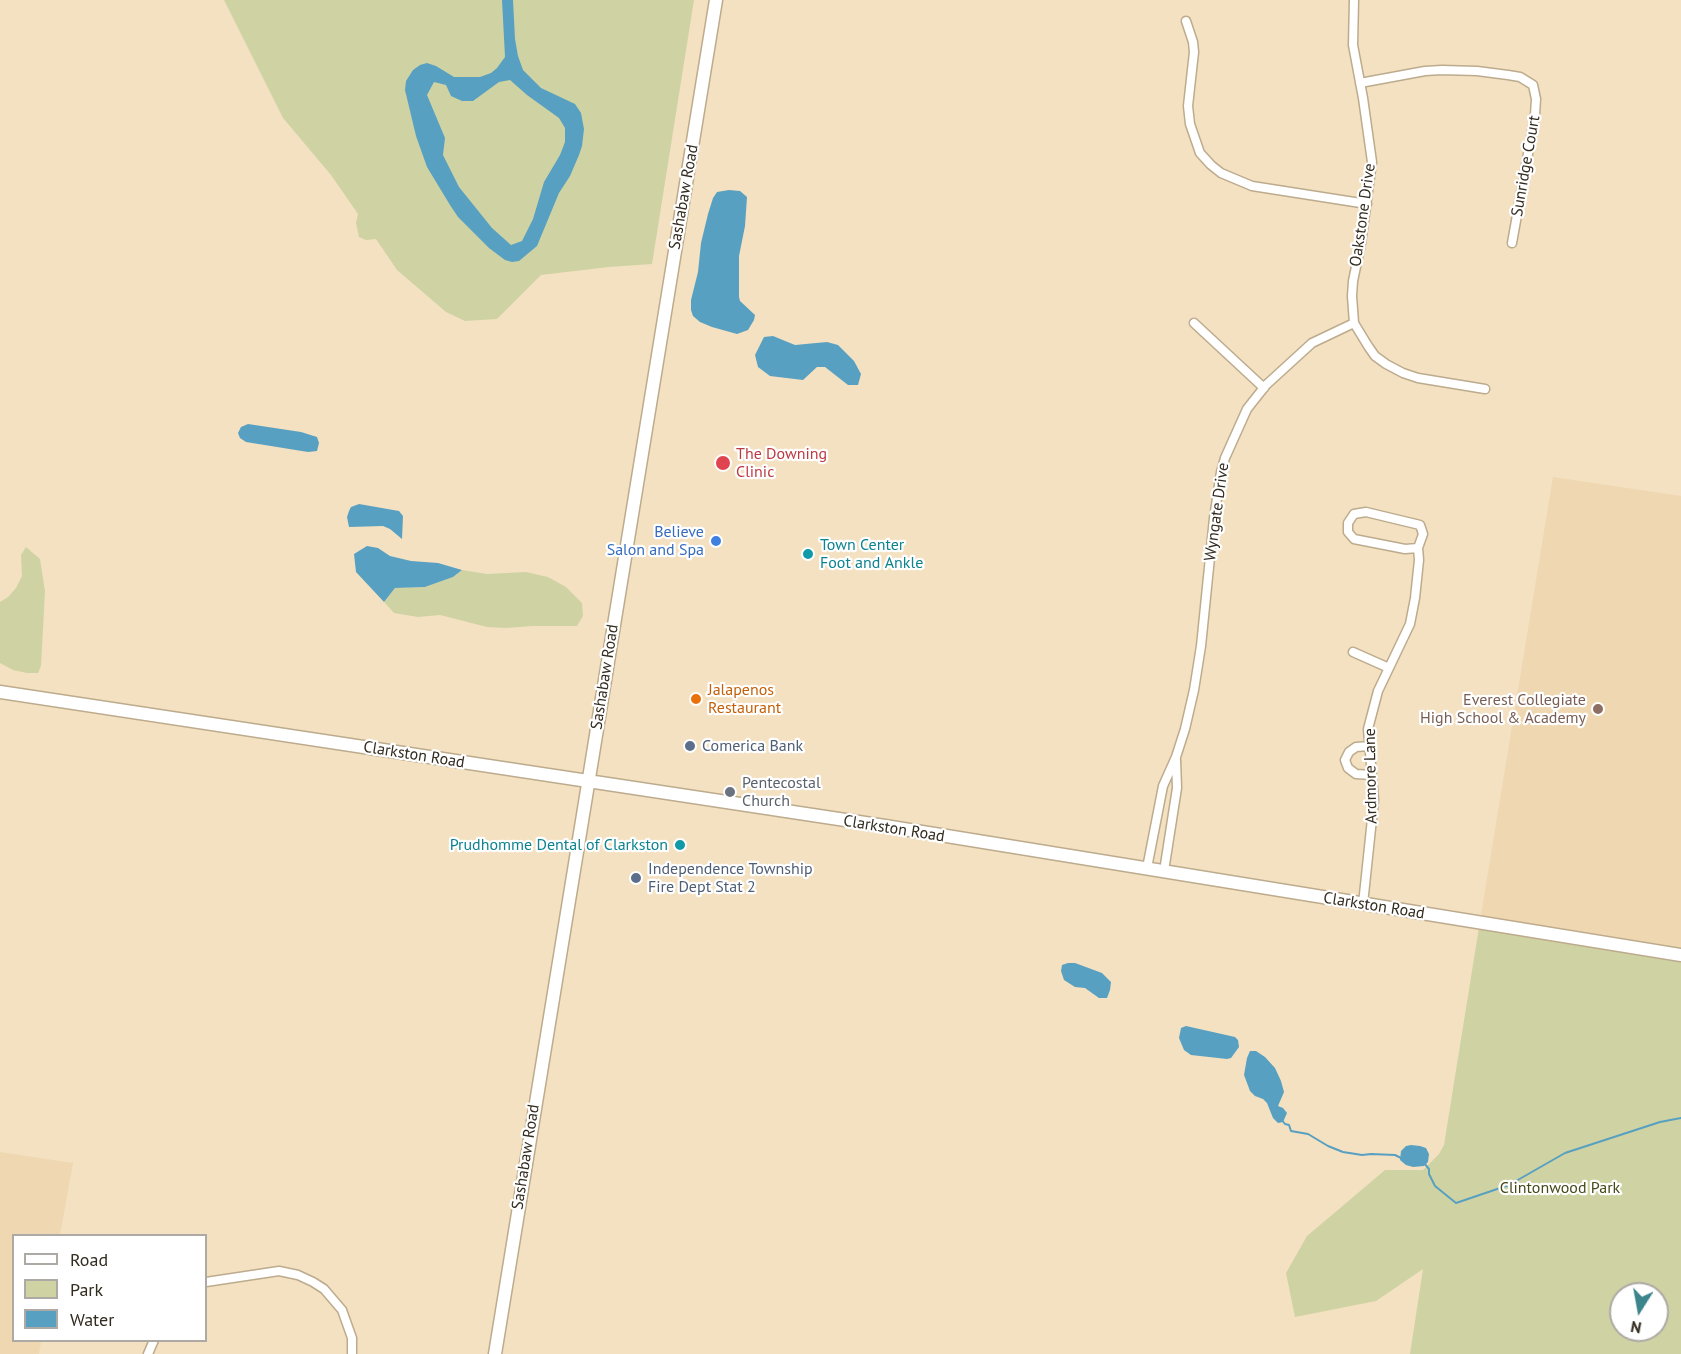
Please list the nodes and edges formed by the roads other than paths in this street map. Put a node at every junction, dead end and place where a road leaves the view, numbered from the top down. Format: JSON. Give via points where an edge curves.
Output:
{"nodes":[{"id":1,"x":716,"y":0,"type":"edge"},
{"id":2,"x":1354,"y":0,"type":"edge"},
{"id":3,"x":1186,"y":21,"type":"dead end"},
{"id":4,"x":1360,"y":83,"type":"junction"},
{"id":5,"x":1367,"y":204,"type":"junction"},
{"id":6,"x":1512,"y":243,"type":"dead end"},
{"id":7,"x":1194,"y":323,"type":"dead end"},
{"id":8,"x":1354,"y":323,"type":"junction"},
{"id":9,"x":1264,"y":388,"type":"junction"},
{"id":10,"x":1485,"y":389,"type":"dead end"},
{"id":11,"x":1419,"y":548,"type":"junction"},
{"id":12,"x":1353,"y":652,"type":"dead end"},
{"id":13,"x":1389,"y":668,"type":"junction"},
{"id":14,"x":0,"y":692,"type":"edge"},
{"id":15,"x":1369,"y":746,"type":"junction"},
{"id":16,"x":1176,"y":757,"type":"junction"},
{"id":17,"x":1372,"y":775,"type":"junction"},
{"id":18,"x":588,"y":781,"type":"junction"},
{"id":19,"x":1147,"y":868,"type":"junction"},
{"id":20,"x":1164,"y":871,"type":"junction"},
{"id":21,"x":1363,"y":904,"type":"junction"},
{"id":22,"x":1681,"y":955,"type":"edge"},
{"id":23,"x":207,"y":1282,"type":"edge"},
{"id":24,"x":352,"y":1354,"type":"edge"},
{"id":25,"x":495,"y":1354,"type":"edge"}],
"edges":[{"from":1,"to":18,"type":"main road","name":"Sashabaw Road"},
{"from":2,"to":4,"type":"street","name":"Oakstone Drive","via":[[1353,45]]},
{"from":3,"to":5,"type":"street","via":[[1194,52],[1190,124],[1200,153],[1211,165],[1252,186]]},
{"from":4,"to":5,"type":"street","name":"Oakstone Drive","via":[[1372,162]]},
{"from":4,"to":6,"type":"street","name":"Sunridge Court","via":[[1442,70],[1508,75],[1533,85],[1534,115]]},
{"from":5,"to":8,"type":"street","name":"Oakstone Drive","via":[[1353,281]]},
{"from":7,"to":9,"type":"street"},
{"from":8,"to":9,"type":"street","name":"Wyngate Drive","via":[[1312,343]]},
{"from":8,"to":10,"type":"street","via":[[1375,356],[1403,373]]},
{"from":9,"to":16,"type":"street","name":"Wyngate Drive","via":[[1247,409],[1221,472],[1198,669]]},
{"from":11,"to":11,"type":"street","name":"Ardmore Lane","via":[[1423,534],[1419,525],[1366,512],[1354,514],[1348,523],[1348,532],[1354,539]]},
{"from":11,"to":13,"type":"street","name":"Ardmore Lane","via":[[1410,624]]},
{"from":12,"to":13,"type":"street"},
{"from":13,"to":15,"type":"street","name":"Ardmore Lane","via":[[1368,729]]},
{"from":14,"to":18,"type":"main road","name":"Clarkston Road"},
{"from":15,"to":17,"type":"street","name":"Ardmore Lane"},
{"from":15,"to":17,"type":"street","via":[[1356,747],[1345,760],[1356,774]]},
{"from":16,"to":19,"type":"street","name":"Wyngate Drive","via":[[1163,786]]},
{"from":16,"to":20,"type":"street","name":"Wyngate Drive","via":[[1177,788]]},
{"from":17,"to":21,"type":"street","name":"Ardmore Lane","via":[[1374,800]]},
{"from":18,"to":19,"type":"main road","name":"Clarkston Road"},
{"from":18,"to":25,"type":"main road","name":"Sashabaw Road"},
{"from":19,"to":20,"type":"main road","name":"Clarkston Road"},
{"from":20,"to":21,"type":"main road","name":"Clarkston Road"},
{"from":21,"to":22,"type":"main road","name":"Clarkston Road"},
{"from":23,"to":24,"type":"street","via":[[279,1271],[313,1282],[342,1310],[352,1338]]}]}
